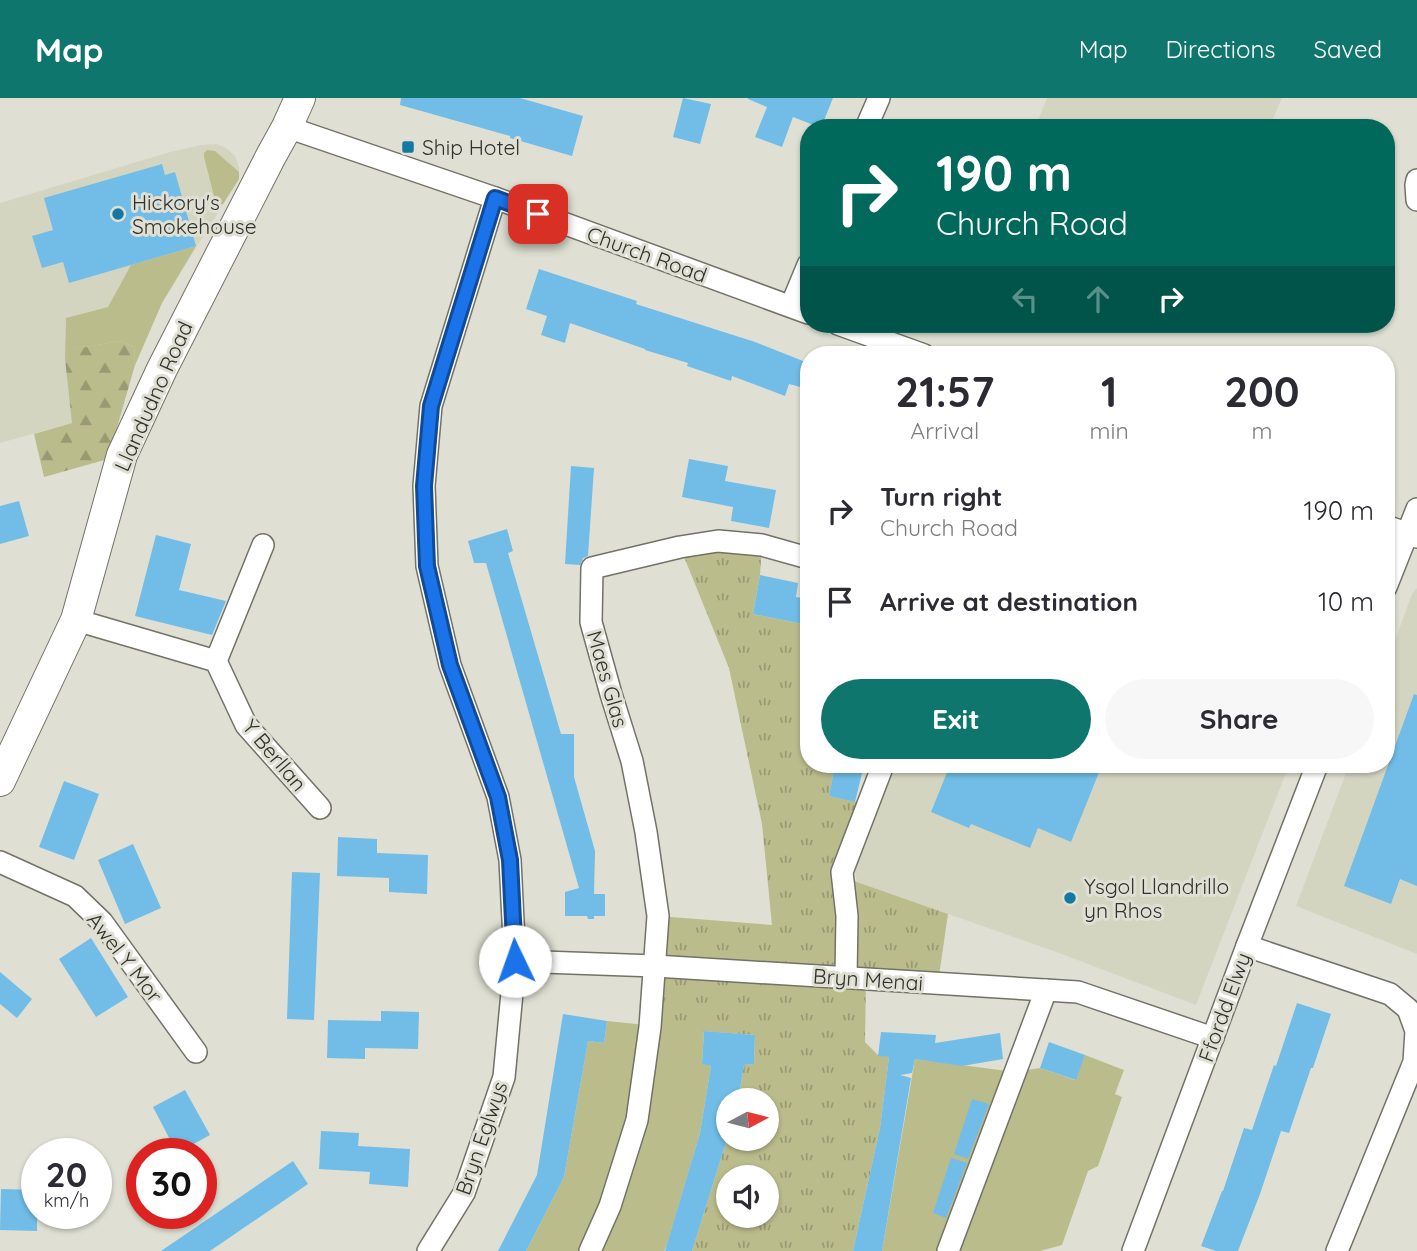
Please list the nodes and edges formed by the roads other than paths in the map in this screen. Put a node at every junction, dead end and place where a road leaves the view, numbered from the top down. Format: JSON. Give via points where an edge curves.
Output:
{"nodes":[{"id":1,"x":300,"y":98,"type":"edge"},
{"id":2,"x":879,"y":98,"type":"edge"},
{"id":3,"x":870,"y":119,"type":"edge"},
{"id":4,"x":288,"y":127,"type":"junction"},
{"id":5,"x":1417,"y":180,"type":"edge"},
{"id":6,"x":495,"y":198,"type":"junction"},
{"id":7,"x":1417,"y":200,"type":"edge"},
{"id":8,"x":800,"y":309,"type":"edge"},
{"id":9,"x":863,"y":333,"type":"edge"},
{"id":10,"x":899,"y":346,"type":"edge"},
{"id":11,"x":1417,"y":509,"type":"edge"},
{"id":12,"x":1395,"y":529,"type":"edge"},
{"id":13,"x":1412,"y":535,"type":"edge"},
{"id":14,"x":262,"y":545,"type":"dead end"},
{"id":15,"x":800,"y":556,"type":"edge"},
{"id":16,"x":1395,"y":569,"type":"edge"},
{"id":17,"x":76,"y":620,"type":"junction"},
{"id":18,"x":216,"y":661,"type":"junction"},
{"id":19,"x":880,"y":773,"type":"edge"},
{"id":20,"x":1314,"y":773,"type":"edge"},
{"id":21,"x":0,"y":781,"type":"edge"},
{"id":22,"x":320,"y":808,"type":"dead end"},
{"id":23,"x":0,"y":862,"type":"edge"},
{"id":24,"x":1247,"y":946,"type":"junction"},
{"id":25,"x":515,"y":961,"type":"junction"},
{"id":26,"x":655,"y":966,"type":"junction"},
{"id":27,"x":846,"y":977,"type":"junction"},
{"id":28,"x":1046,"y":990,"type":"junction"},
{"id":29,"x":1213,"y":1038,"type":"junction"},
{"id":30,"x":196,"y":1052,"type":"dead end"},
{"id":31,"x":428,"y":1251,"type":"edge"},
{"id":32,"x":590,"y":1251,"type":"edge"},
{"id":33,"x":948,"y":1251,"type":"edge"},
{"id":34,"x":1133,"y":1251,"type":"edge"},
{"id":35,"x":1337,"y":1251,"type":"edge"}],
"edges":[{"from":1,"to":4,"type":"main road","name":"Llandudno Road"},
{"from":2,"to":3,"type":"street"},
{"from":4,"to":6,"type":"street","name":"Church Road"},
{"from":4,"to":17,"type":"main road","name":"Llandudno Road","via":[[122,456]]},
{"from":5,"to":7,"type":"street"},
{"from":6,"to":8,"type":"street","name":"Church Road"},
{"from":6,"to":25,"type":"street","name":"Bryn Eglwys","via":[[431,406],[424,486],[427,566],[450,665],[498,797],[510,860]]},
{"from":9,"to":10,"type":"street"},
{"from":11,"to":13,"type":"street"},
{"from":12,"to":13,"type":"street"},
{"from":13,"to":16,"type":"street"},
{"from":14,"to":18,"type":"street"},
{"from":15,"to":26,"type":"street","name":"Maes Glas","via":[[762,545],[718,541],[592,568],[591,622],[632,761],[646,832],[658,916]]},
{"from":17,"to":18,"type":"street"},
{"from":17,"to":21,"type":"main road","name":"Llandudno Road"},
{"from":18,"to":22,"type":"street","name":"Y Berllan","via":[[246,725]]},
{"from":19,"to":27,"type":"street","via":[[842,872]]},
{"from":20,"to":24,"type":"street","name":"Ffordd Elwy"},
{"from":23,"to":30,"type":"street","name":"Awel Y Mor","via":[[75,896],[103,922]]},
{"from":24,"to":29,"type":"street","name":"Ffordd Elwy"},
{"from":24,"to":35,"type":"street","via":[[1390,994],[1408,1009],[1416,1031],[1414,1062]]},
{"from":25,"to":26,"type":"street","name":"Bryn Menai"},
{"from":25,"to":31,"type":"street","name":"Bryn Eglwys","via":[[504,1077],[464,1193]]},
{"from":26,"to":27,"type":"street","name":"Bryn Menai"},
{"from":26,"to":32,"type":"street","via":[[637,1120],[611,1206]]},
{"from":27,"to":28,"type":"street","name":"Bryn Menai"},
{"from":28,"to":29,"type":"street","name":"Bryn Menai","via":[[1078,992]]},
{"from":28,"to":33,"type":"street"},
{"from":29,"to":34,"type":"street","name":"Ffordd Elwy"}]}
